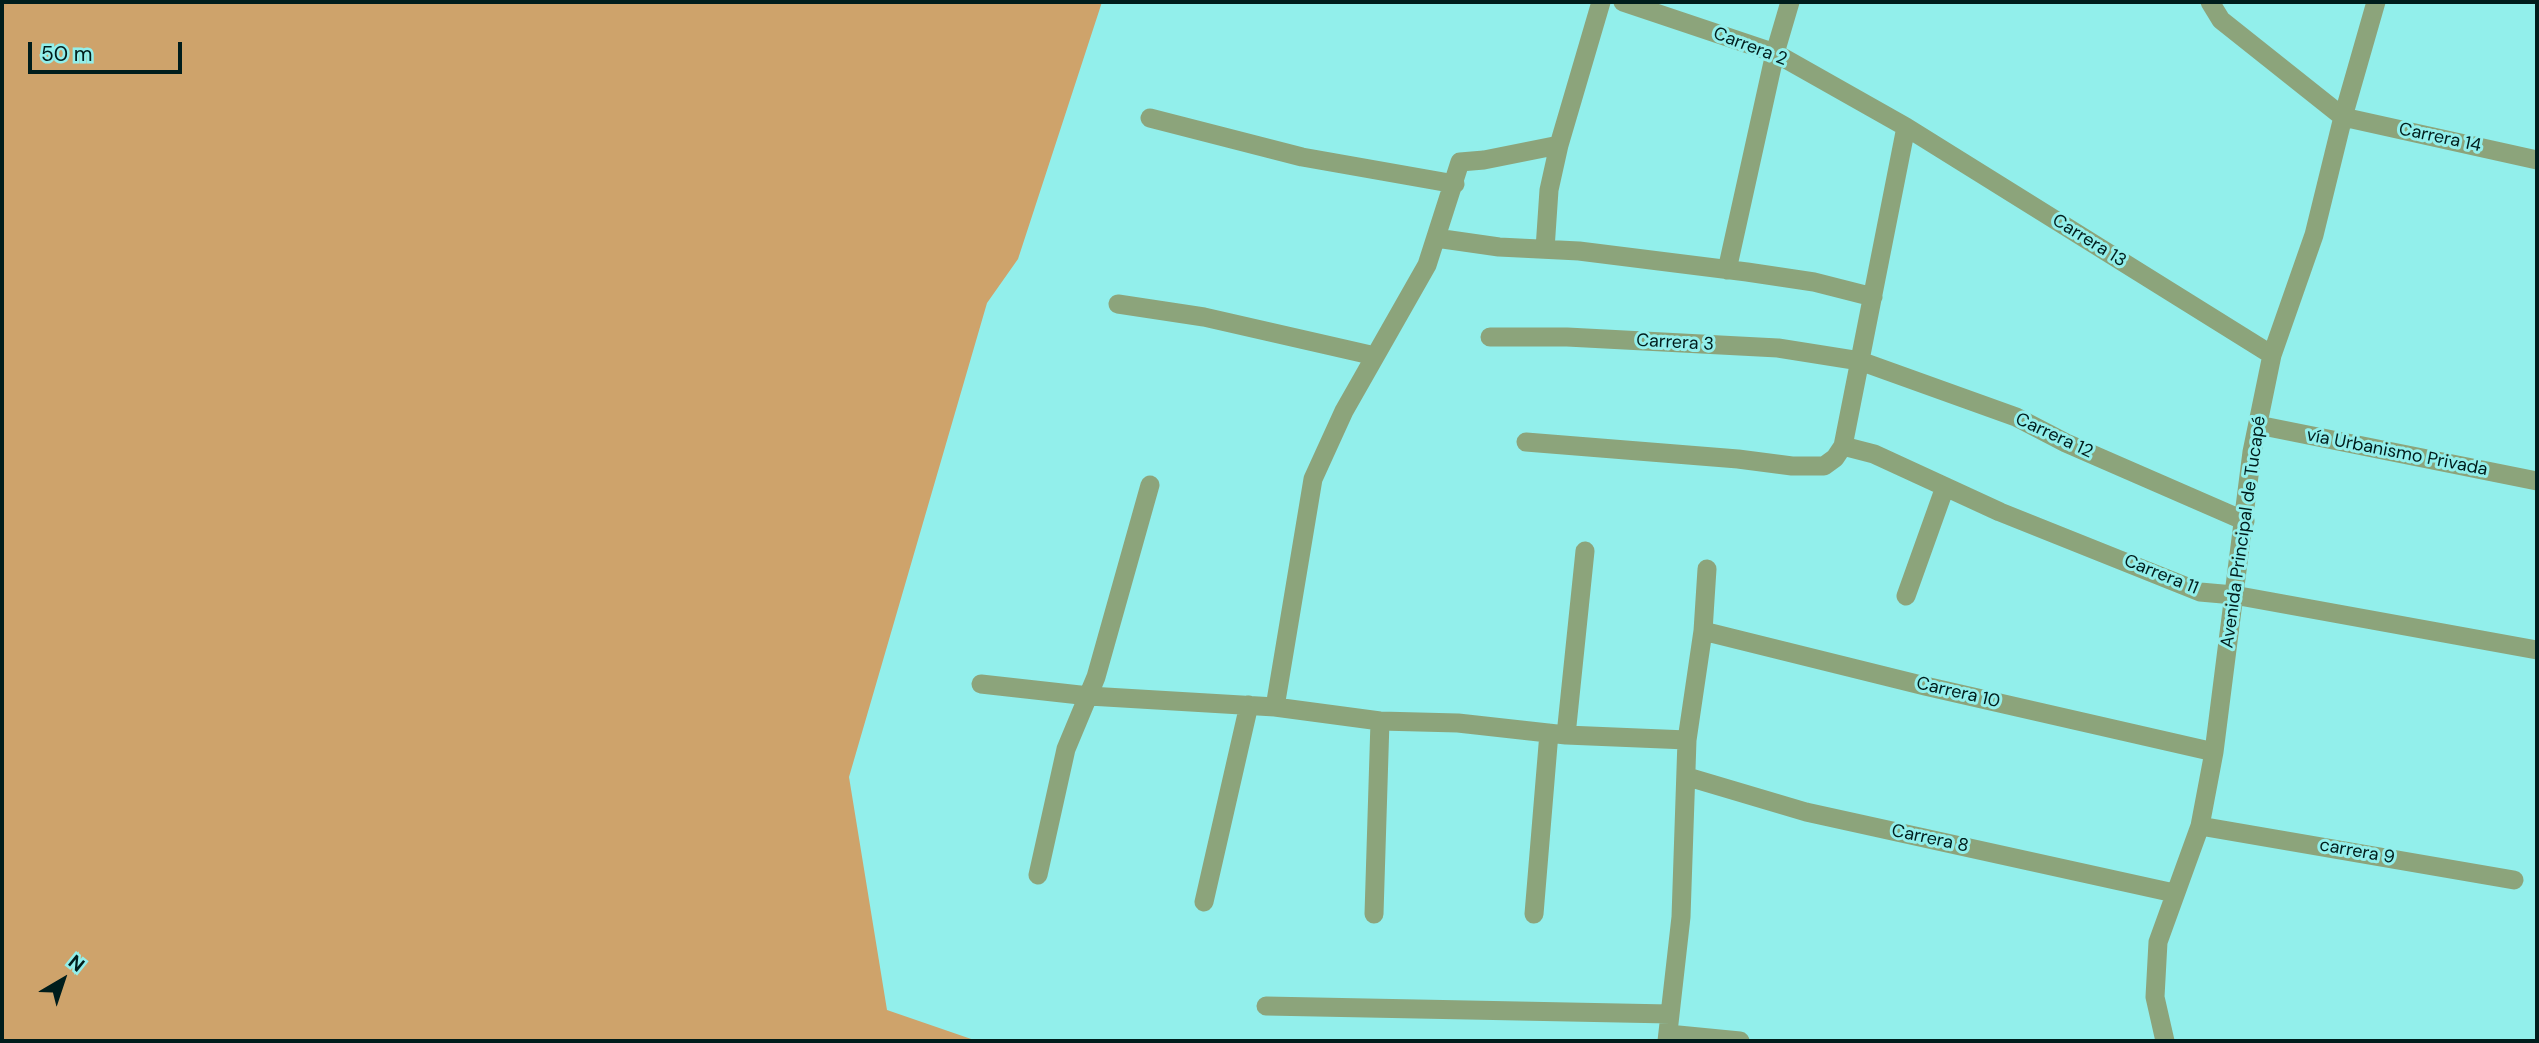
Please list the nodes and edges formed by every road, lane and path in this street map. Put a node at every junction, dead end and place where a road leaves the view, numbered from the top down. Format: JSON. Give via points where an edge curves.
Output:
{"nodes":[{"id":1,"x":1601,"y":2,"type":"edge"},
{"id":2,"x":1623,"y":2,"type":"edge"},
{"id":3,"x":1790,"y":2,"type":"edge"},
{"id":4,"x":2196,"y":2,"type":"edge"},
{"id":5,"x":2210,"y":2,"type":"edge"},
{"id":6,"x":2376,"y":2,"type":"edge"},
{"id":7,"x":1669,"y":9,"type":"edge"},
{"id":8,"x":2221,"y":20,"type":"junction"},
{"id":9,"x":1775,"y":53,"type":"junction"},
{"id":10,"x":2343,"y":117,"type":"junction"},
{"id":11,"x":1150,"y":118,"type":"dead end"},
{"id":12,"x":1906,"y":127,"type":"junction"},
{"id":13,"x":1559,"y":145,"type":"junction"},
{"id":14,"x":2537,"y":160,"type":"edge"},
{"id":15,"x":1455,"y":184,"type":"junction"},
{"id":16,"x":1436,"y":238,"type":"junction"},
{"id":17,"x":1545,"y":249,"type":"junction"},
{"id":18,"x":1727,"y":270,"type":"junction"},
{"id":19,"x":1873,"y":297,"type":"junction"},
{"id":20,"x":1118,"y":304,"type":"dead end"},
{"id":21,"x":1490,"y":337,"type":"dead end"},
{"id":22,"x":2272,"y":355,"type":"junction"},
{"id":23,"x":1375,"y":356,"type":"junction"},
{"id":24,"x":1860,"y":362,"type":"junction"},
{"id":25,"x":2258,"y":425,"type":"junction"},
{"id":26,"x":1526,"y":442,"type":"dead end"},
{"id":27,"x":1843,"y":446,"type":"junction"},
{"id":28,"x":2537,"y":481,"type":"edge"},
{"id":29,"x":1150,"y":485,"type":"dead end"},
{"id":30,"x":1945,"y":487,"type":"junction"},
{"id":31,"x":2245,"y":521,"type":"junction"},
{"id":32,"x":1585,"y":551,"type":"dead end"},
{"id":33,"x":1707,"y":569,"type":"dead end"},
{"id":34,"x":2234,"y":595,"type":"junction"},
{"id":35,"x":1906,"y":596,"type":"dead end"},
{"id":36,"x":1703,"y":631,"type":"junction"},
{"id":37,"x":2537,"y":650,"type":"edge"},
{"id":38,"x":981,"y":684,"type":"dead end"},
{"id":39,"x":1089,"y":696,"type":"junction"},
{"id":40,"x":1250,"y":705,"type":"junction"},
{"id":41,"x":1275,"y":706,"type":"junction"},
{"id":42,"x":1380,"y":721,"type":"junction"},
{"id":43,"x":1558,"y":734,"type":"junction"},
{"id":44,"x":1687,"y":740,"type":"junction"},
{"id":45,"x":2214,"y":752,"type":"junction"},
{"id":46,"x":1688,"y":777,"type":"junction"},
{"id":47,"x":2200,"y":826,"type":"junction"},
{"id":48,"x":1038,"y":875,"type":"dead end"},
{"id":49,"x":2514,"y":880,"type":"dead end"},
{"id":50,"x":2174,"y":893,"type":"junction"},
{"id":51,"x":1204,"y":902,"type":"dead end"},
{"id":52,"x":1374,"y":914,"type":"dead end"},
{"id":53,"x":1534,"y":914,"type":"dead end"},
{"id":54,"x":1266,"y":1006,"type":"dead end"},
{"id":55,"x":1670,"y":1014,"type":"junction"},
{"id":56,"x":1667,"y":1038,"type":"edge"},
{"id":57,"x":1740,"y":1041,"type":"edge"},
{"id":58,"x":2165,"y":1041,"type":"edge"}],
"edges":[{"from":1,"to":13,"type":"street"},
{"from":2,"to":7,"type":"street","name":"Carrera 2"},
{"from":3,"to":9,"type":"street"},
{"from":4,"to":8,"type":"street"},
{"from":5,"to":8,"type":"street"},
{"from":6,"to":10,"type":"street"},
{"from":7,"to":9,"type":"street","name":"Carrera 2"},
{"from":8,"to":10,"type":"street"},
{"from":9,"to":12,"type":"street","name":"Carrera 2"},
{"from":9,"to":18,"type":"street"},
{"from":10,"to":14,"type":"street","name":"Carrera 14"},
{"from":10,"to":22,"type":"street","name":"Avenida Principal de Tucapé","via":[[2314,235]]},
{"from":11,"to":15,"type":"street","via":[[1302,157]]},
{"from":12,"to":19,"type":"street"},
{"from":12,"to":22,"type":"street","name":"Carrera 13"},
{"from":13,"to":15,"type":"street","via":[[1460,162]]},
{"from":13,"to":17,"type":"street"},
{"from":15,"to":16,"type":"street"},
{"from":16,"to":17,"type":"street"},
{"from":16,"to":23,"type":"street","via":[[1427,265]]},
{"from":17,"to":18,"type":"street"},
{"from":18,"to":19,"type":"street","via":[[1814,282]]},
{"from":19,"to":24,"type":"street"},
{"from":20,"to":23,"type":"street","via":[[1204,317]]},
{"from":21,"to":24,"type":"street","name":"Carrera 3","via":[[1778,348]]},
{"from":22,"to":25,"type":"street","name":"Avenida Principal de Tucapé"},
{"from":23,"to":41,"type":"street","via":[[1313,479]]},
{"from":24,"to":27,"type":"street"},
{"from":24,"to":31,"type":"street","name":"Carrera 12","via":[[2016,417]]},
{"from":25,"to":28,"type":"street","name":"vía Urbanismo Privada"},
{"from":25,"to":31,"type":"street","name":"Avenida Principal de Tucapé"},
{"from":26,"to":27,"type":"street","via":[[1791,466],[1824,466]]},
{"from":27,"to":30,"type":"street","name":"Carrera 11","via":[[1874,454]]},
{"from":29,"to":39,"type":"street"},
{"from":30,"to":34,"type":"street","name":"Carrera 11","via":[[2200,592]]},
{"from":30,"to":35,"type":"street"},
{"from":31,"to":34,"type":"street","name":"Avenida Principal de Tucapé"},
{"from":32,"to":43,"type":"street"},
{"from":33,"to":36,"type":"street"},
{"from":34,"to":37,"type":"street","name":"Carrera 11"},
{"from":34,"to":45,"type":"street","name":"Avenida Principal de Tucapé"},
{"from":36,"to":44,"type":"street"},
{"from":36,"to":45,"type":"street","name":"Carrera 10"},
{"from":38,"to":39,"type":"street"},
{"from":39,"to":40,"type":"street"},
{"from":39,"to":48,"type":"street","via":[[1066,749]]},
{"from":40,"to":41,"type":"street"},
{"from":40,"to":51,"type":"street"},
{"from":41,"to":42,"type":"street"},
{"from":42,"to":43,"type":"street","via":[[1458,723]]},
{"from":42,"to":52,"type":"street"},
{"from":43,"to":44,"type":"street"},
{"from":43,"to":53,"type":"street"},
{"from":44,"to":46,"type":"street"},
{"from":45,"to":47,"type":"street","name":"Avenida Principal de Tucapé"},
{"from":46,"to":50,"type":"street","name":"Carrera 8","via":[[1806,812]]},
{"from":46,"to":55,"type":"street","via":[[1681,918]]},
{"from":47,"to":49,"type":"street","name":"carrera 9"},
{"from":47,"to":50,"type":"street","name":"Avenida Principal de Tucapé"},
{"from":50,"to":58,"type":"street","name":"Avenida Principal de Tucapé","via":[[2158,942],[2155,997]]},
{"from":54,"to":55,"type":"street"},
{"from":55,"to":56,"type":"street"},
{"from":56,"to":57,"type":"street"}]}
